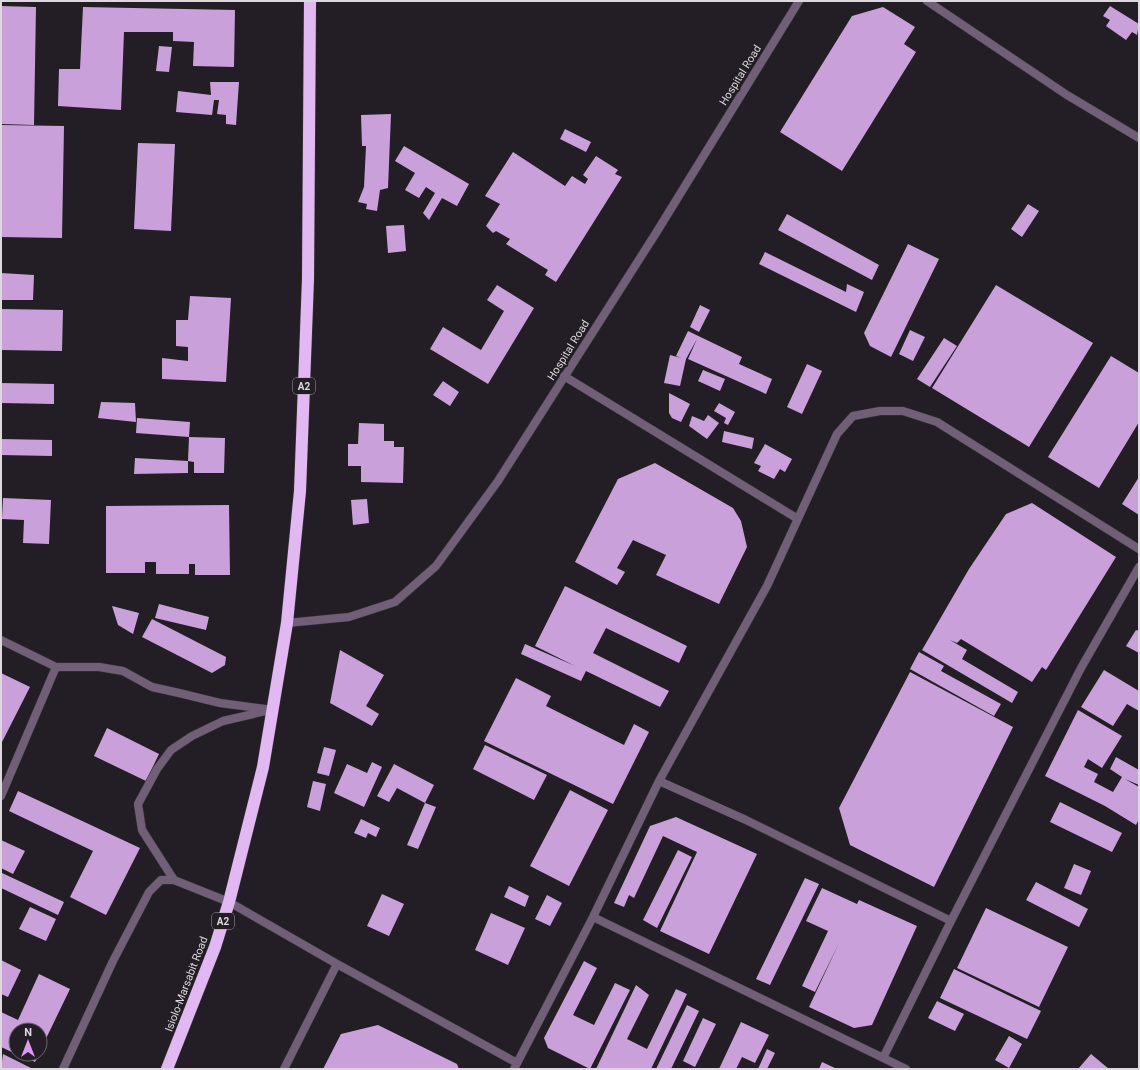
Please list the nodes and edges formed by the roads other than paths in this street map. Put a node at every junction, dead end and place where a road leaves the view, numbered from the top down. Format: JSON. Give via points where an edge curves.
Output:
{"nodes":[{"id":1,"x":310,"y":1,"type":"edge"},
{"id":2,"x":799,"y":1,"type":"edge"},
{"id":3,"x":927,"y":1,"type":"edge"},
{"id":4,"x":1139,"y":138,"type":"edge"},
{"id":5,"x":564,"y":376,"type":"junction"},
{"id":6,"x":798,"y":519,"type":"junction"},
{"id":7,"x":1139,"y":550,"type":"edge"},
{"id":8,"x":1139,"y":568,"type":"edge"},
{"id":9,"x":287,"y":623,"type":"junction"},
{"id":10,"x":1,"y":640,"type":"edge"},
{"id":11,"x":56,"y":667,"type":"junction"},
{"id":12,"x":273,"y":710,"type":"junction"},
{"id":13,"x":659,"y":781,"type":"junction"},
{"id":14,"x":1,"y":796,"type":"edge"},
{"id":15,"x":174,"y":880,"type":"junction"},
{"id":16,"x":229,"y":902,"type":"junction"},
{"id":17,"x":593,"y":917,"type":"junction"},
{"id":18,"x":951,"y":921,"type":"junction"},
{"id":19,"x":337,"y":964,"type":"junction"},
{"id":20,"x":883,"y":1058,"type":"junction"},
{"id":21,"x":516,"y":1066,"type":"edge"},
{"id":22,"x":63,"y":1069,"type":"edge"},
{"id":23,"x":167,"y":1069,"type":"edge"},
{"id":24,"x":284,"y":1069,"type":"edge"},
{"id":25,"x":906,"y":1069,"type":"edge"}],
"edges":[{"from":1,"to":9,"type":"highway","number":"A2","via":[[308,279],[300,491]]},
{"from":2,"to":5,"type":"street","name":"Hospital Road","via":[[656,233]]},
{"from":3,"to":4,"type":"street","via":[[1067,95]]},
{"from":5,"to":6,"type":"street"},
{"from":5,"to":9,"type":"street","name":"Hospital Road","via":[[498,481],[436,566],[395,602],[349,617]]},
{"from":6,"to":7,"type":"street","via":[[837,434],[853,416],[880,411],[902,411],[936,422]]},
{"from":6,"to":13,"type":"street","via":[[767,586]]},
{"from":8,"to":18,"type":"street","via":[[1081,668]]},
{"from":9,"to":12,"type":"highway","number":"A2"},
{"from":10,"to":11,"type":"street"},
{"from":11,"to":12,"type":"street","via":[[99,667],[123,671],[152,686],[220,703]]},
{"from":11,"to":14,"type":"street"},
{"from":12,"to":15,"type":"street","via":[[223,721],[192,736],[171,750],[157,769],[138,804],[142,830]]},
{"from":12,"to":16,"type":"highway","name":"Isiolo-Marsabit Road","number":"A2","via":[[263,767]]},
{"from":13,"to":17,"type":"street"},
{"from":13,"to":18,"type":"street","via":[[746,820]]},
{"from":15,"to":16,"type":"street"},
{"from":15,"to":22,"type":"street","via":[[161,880],[149,892],[113,961]]},
{"from":16,"to":19,"type":"street"},
{"from":16,"to":23,"type":"highway","name":"Isiolo-Marsabit Road","number":"A2"},
{"from":17,"to":20,"type":"street"},
{"from":17,"to":21,"type":"street"},
{"from":18,"to":20,"type":"street"},
{"from":19,"to":21,"type":"street"},
{"from":19,"to":24,"type":"street"},
{"from":20,"to":25,"type":"street"}]}
